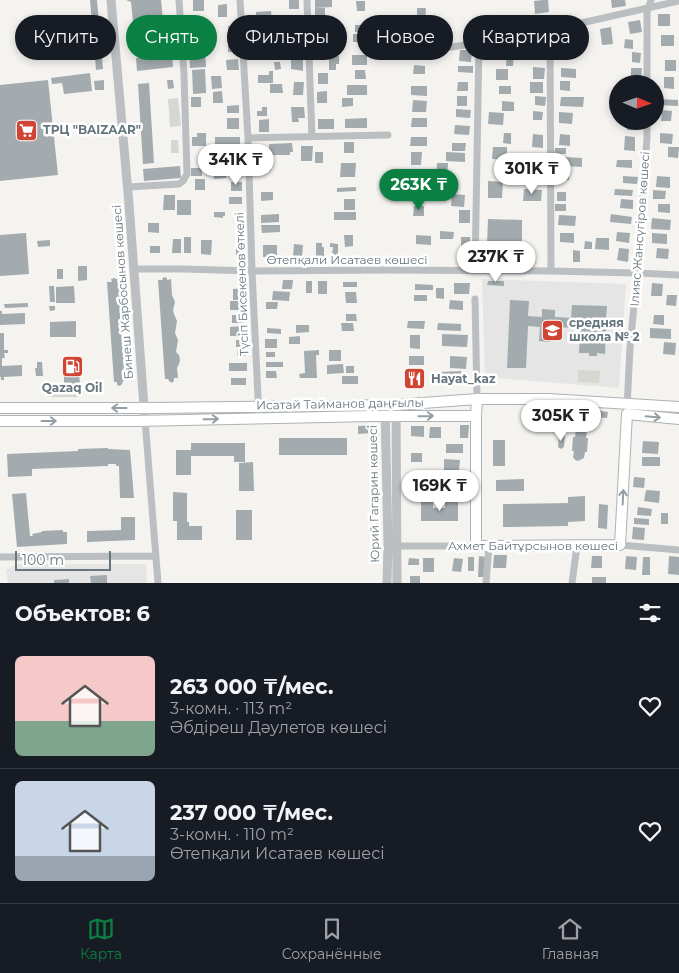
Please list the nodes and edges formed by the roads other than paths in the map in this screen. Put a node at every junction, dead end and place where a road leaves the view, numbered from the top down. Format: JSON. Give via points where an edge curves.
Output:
{"nodes":[{"id":1,"x":110,"y":0,"type":"edge"},
{"id":2,"x":180,"y":0,"type":"edge"},
{"id":3,"x":240,"y":0,"type":"edge"},
{"id":4,"x":307,"y":0,"type":"edge"},
{"id":5,"x":679,"y":1,"type":"edge"},
{"id":6,"x":650,"y":4,"type":"edge"},
{"id":7,"x":589,"y":20,"type":"edge"},
{"id":8,"x":479,"y":60,"type":"edge"},
{"id":9,"x":550,"y":60,"type":"edge"},
{"id":10,"x":647,"y":75,"type":"edge"},
{"id":11,"x":647,"y":130,"type":"edge"},
{"id":12,"x":388,"y":135,"type":"dead end"},
{"id":13,"x":312,"y":136,"type":"junction"},
{"id":14,"x":248,"y":138,"type":"junction"},
{"id":15,"x":128,"y":187,"type":"junction"},
{"id":16,"x":134,"y":269,"type":"junction"},
{"id":17,"x":475,"y":271,"type":"junction"},
{"id":18,"x":551,"y":271,"type":"junction"},
{"id":19,"x":252,"y":272,"type":"junction"},
{"id":20,"x":637,"y":273,"type":"junction"},
{"id":21,"x":679,"y":275,"type":"edge"},
{"id":22,"x":475,"y":299,"type":"dead end"},
{"id":23,"x":477,"y":399,"type":"junction"},
{"id":24,"x":390,"y":405,"type":"junction"},
{"id":25,"x":258,"y":406,"type":"junction"},
{"id":26,"x":679,"y":407,"type":"edge"},
{"id":27,"x":0,"y":408,"type":"edge"},
{"id":28,"x":144,"y":408,"type":"junction"},
{"id":29,"x":627,"y":409,"type":"junction"},
{"id":30,"x":391,"y":416,"type":"junction"},
{"id":31,"x":476,"y":416,"type":"junction"},
{"id":32,"x":259,"y":418,"type":"junction"},
{"id":33,"x":679,"y":419,"type":"edge"},
{"id":34,"x":0,"y":420,"type":"edge"},
{"id":35,"x":145,"y":420,"type":"junction"},
{"id":36,"x":388,"y":545,"type":"junction"},
{"id":37,"x":398,"y":546,"type":"junction"},
{"id":38,"x":476,"y":546,"type":"junction"},
{"id":39,"x":489,"y":546,"type":"junction"},
{"id":40,"x":577,"y":546,"type":"junction"},
{"id":41,"x":620,"y":546,"type":"junction"},
{"id":42,"x":679,"y":550,"type":"edge"},
{"id":43,"x":156,"y":556,"type":"junction"},
{"id":44,"x":0,"y":558,"type":"edge"},
{"id":45,"x":158,"y":583,"type":"edge"},
{"id":46,"x":387,"y":583,"type":"edge"},
{"id":47,"x":397,"y":583,"type":"edge"},
{"id":48,"x":486,"y":583,"type":"edge"},
{"id":49,"x":572,"y":583,"type":"edge"}],
"edges":[{"from":1,"to":15,"type":"street","name":"Бинеш Жарбосынов көшесі"},
{"from":2,"to":15,"type":"street","via":[[187,174],[179,184]]},
{"from":3,"to":14,"type":"street","name":"Түсіп Бисекенов өткелі"},
{"from":4,"to":13,"type":"street"},
{"from":5,"to":6,"type":"street"},
{"from":6,"to":7,"type":"street"},
{"from":6,"to":10,"type":"street","via":[[647,13]]},
{"from":8,"to":17,"type":"street"},
{"from":9,"to":18,"type":"street"},
{"from":11,"to":20,"type":"street","name":"Ілияс Жансүгіров көшесі"},
{"from":12,"to":13,"type":"street"},
{"from":13,"to":14,"type":"street"},
{"from":14,"to":19,"type":"street","name":"Түсіп Бисекенов өткелі"},
{"from":15,"to":16,"type":"street","name":"Бинеш Жарбосынов көшесі"},
{"from":16,"to":19,"type":"street","name":"Өтепқали Исатаев көшесі"},
{"from":16,"to":28,"type":"street","name":"Бинеш Жарбосынов көшесі"},
{"from":17,"to":18,"type":"street","name":"Өтепқали Исатаев көшесі"},
{"from":17,"to":19,"type":"street","name":"Өтепқали Исатаев көшесі"},
{"from":18,"to":20,"type":"street","name":"Өтепқали Исатаев көшесі"},
{"from":19,"to":25,"type":"street","name":"Түсіп Бисекенов өткелі"},
{"from":20,"to":21,"type":"street","name":"Өтепқали Исатаев көшесі"},
{"from":20,"to":29,"type":"street","name":"Ілияс Жансүгіров көшесі"},
{"from":22,"to":23,"type":"street"},
{"from":23,"to":24,"type":"main road","name":"Исатай Тайманов даңғылы"},
{"from":23,"to":29,"type":"main road","name":"Исатай Тайманов даңғылы","via":[[548,399]]},
{"from":23,"to":31,"type":"main road"},
{"from":24,"to":25,"type":"main road","name":"Исатай Тайманов даңғылы"},
{"from":24,"to":30,"type":"street","name":"Юрий Гагарин көшесі"},
{"from":25,"to":28,"type":"main road","name":"Исатай Тайманов даңғылы"},
{"from":25,"to":32,"type":"street","name":"Түсіп Бисекенов өткелі"},
{"from":26,"to":29,"type":"main road","name":"Исатай Тайманов даңғылы"},
{"from":28,"to":27,"type":"main road","name":"Исатай Тайманов даңғылы","one_way":true},
{"from":28,"to":35,"type":"street","name":"Бинеш Жарбосынов көшесі"},
{"from":29,"to":33,"type":"main road","name":"Исатай Тайманов даңғылы","one_way":true},
{"from":41,"to":29,"type":"main road","name":"Ілияс Жансүгіров көшесі","one_way":true},
{"from":30,"to":31,"type":"main road","name":"Исатай Тайманов даңғылы","one_way":true},
{"from":30,"to":32,"type":"main road","name":"Исатай Тайманов даңғылы"},
{"from":30,"to":36,"type":"street","name":"Юрий Гагарин көшесі"},
{"from":30,"to":37,"type":"street","name":"Юрий Гагарин көшесі"},
{"from":31,"to":38,"type":"main road"},
{"from":35,"to":32,"type":"main road","name":"Исатай Тайманов даңғылы","one_way":true},
{"from":34,"to":35,"type":"main road","name":"Исатай Тайманов даңғылы","one_way":true},
{"from":35,"to":43,"type":"street","name":"Бинеш Жарбосынов көшесі"},
{"from":36,"to":37,"type":"street","name":"Ахмет Байтұрсынов көшесі"},
{"from":36,"to":46,"type":"street","name":"Юрий Гагарин көшесі"},
{"from":37,"to":38,"type":"street","name":"Ахмет Байтұрсынов көшесі"},
{"from":37,"to":47,"type":"street","name":"Юрий Гагарин көшесі"},
{"from":38,"to":39,"type":"main road","name":"Ахмет Байтұрсынов көшесі"},
{"from":39,"to":40,"type":"main road","name":"Ахмет Байтұрсынов көшесі"},
{"from":39,"to":48,"type":"street"},
{"from":40,"to":41,"type":"main road","name":"Ахмет Байтұрсынов көшесі"},
{"from":40,"to":49,"type":"street"},
{"from":41,"to":42,"type":"street","name":"Ахмет Байтұрсынов көшесі"},
{"from":43,"to":44,"type":"street"},
{"from":43,"to":45,"type":"street","name":"Бинеш Жарбосынов көшесі"}]}
